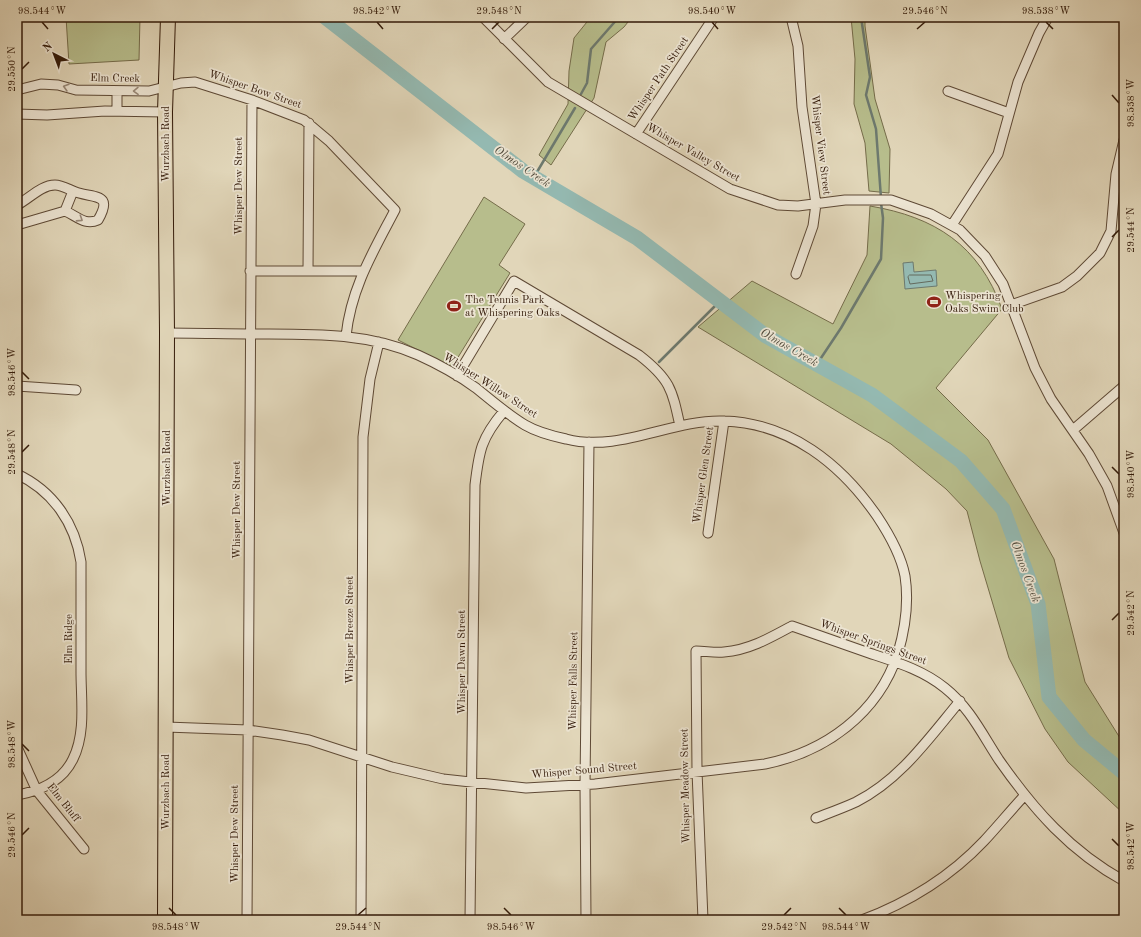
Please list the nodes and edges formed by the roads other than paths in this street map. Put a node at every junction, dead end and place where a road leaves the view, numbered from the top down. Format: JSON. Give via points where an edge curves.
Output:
{"nodes":[{"id":1,"x":168,"y":17,"type":"edge"},
{"id":2,"x":483,"y":17,"type":"edge"},
{"id":3,"x":526,"y":17,"type":"edge"},
{"id":4,"x":714,"y":17,"type":"edge"},
{"id":5,"x":791,"y":17,"type":"edge"},
{"id":6,"x":1048,"y":17,"type":"edge"},
{"id":7,"x":504,"y":39,"type":"junction"},
{"id":8,"x":166,"y":86,"type":"junction"},
{"id":9,"x":17,"y":90,"type":"edge"},
{"id":10,"x":117,"y":91,"type":"junction"},
{"id":11,"x":948,"y":91,"type":"dead end"},
{"id":12,"x":252,"y":100,"type":"junction"},
{"id":13,"x":117,"y":111,"type":"junction"},
{"id":14,"x":165,"y":112,"type":"junction"},
{"id":15,"x":1009,"y":112,"type":"junction"},
{"id":16,"x":17,"y":114,"type":"edge"},
{"id":17,"x":309,"y":123,"type":"junction"},
{"id":18,"x":636,"y":134,"type":"junction"},
{"id":19,"x":1124,"y":140,"type":"edge"},
{"id":20,"x":73,"y":191,"type":"junction"},
{"id":21,"x":816,"y":204,"type":"junction"},
{"id":22,"x":17,"y":205,"type":"edge"},
{"id":23,"x":65,"y":211,"type":"junction"},
{"id":24,"x":17,"y":225,"type":"edge"},
{"id":25,"x":952,"y":225,"type":"junction"},
{"id":26,"x":250,"y":271,"type":"junction"},
{"id":27,"x":308,"y":271,"type":"junction"},
{"id":28,"x":363,"y":271,"type":"junction"},
{"id":29,"x":796,"y":274,"type":"dead end"},
{"id":30,"x":1011,"y":304,"type":"junction"},
{"id":31,"x":167,"y":332,"type":"junction"},
{"id":32,"x":250,"y":334,"type":"junction"},
{"id":33,"x":346,"y":336,"type":"junction"},
{"id":34,"x":379,"y":342,"type":"junction"},
{"id":35,"x":457,"y":376,"type":"junction"},
{"id":36,"x":17,"y":386,"type":"edge"},
{"id":37,"x":1124,"y":386,"type":"edge"},
{"id":38,"x":76,"y":390,"type":"dead end"},
{"id":39,"x":504,"y":411,"type":"junction"},
{"id":40,"x":724,"y":421,"type":"junction"},
{"id":41,"x":680,"y":426,"type":"junction"},
{"id":42,"x":1073,"y":430,"type":"junction"},
{"id":43,"x":589,"y":442,"type":"junction"},
{"id":44,"x":17,"y":474,"type":"edge"},
{"id":45,"x":1123,"y":529,"type":"edge"},
{"id":46,"x":708,"y":533,"type":"dead end"},
{"id":47,"x":696,"y":651,"type":"joint"},
{"id":48,"x":894,"y":661,"type":"junction"},
{"id":49,"x":960,"y":701,"type":"junction"},
{"id":50,"x":166,"y":727,"type":"junction"},
{"id":51,"x":248,"y":730,"type":"junction"},
{"id":52,"x":17,"y":748,"type":"edge"},
{"id":53,"x":362,"y":758,"type":"junction"},
{"id":54,"x":697,"y":771,"type":"junction"},
{"id":55,"x":473,"y":781,"type":"junction"},
{"id":56,"x":584,"y":785,"type":"junction"},
{"id":57,"x":38,"y":791,"type":"junction"},
{"id":58,"x":17,"y":795,"type":"edge"},
{"id":59,"x":1025,"y":795,"type":"junction"},
{"id":60,"x":816,"y":818,"type":"dead end"},
{"id":61,"x":84,"y":849,"type":"dead end"},
{"id":62,"x":1124,"y":881,"type":"edge"},
{"id":63,"x":165,"y":920,"type":"edge"},
{"id":64,"x":247,"y":920,"type":"edge"},
{"id":65,"x":361,"y":920,"type":"edge"},
{"id":66,"x":470,"y":920,"type":"edge"},
{"id":67,"x":586,"y":920,"type":"edge"},
{"id":68,"x":703,"y":920,"type":"edge"},
{"id":69,"x":862,"y":920,"type":"edge"}],
"edges":[{"from":1,"to":8,"type":"main road","name":"Wurzbach Road"},
{"from":2,"to":7,"type":"street","name":"Whisper Valley Street"},
{"from":3,"to":7,"type":"street"},
{"from":4,"to":18,"type":"street","name":"Whisper Path Street"},
{"from":5,"to":21,"type":"street","name":"Whisper View Street","via":[[798,46],[802,107]]},
{"from":6,"to":15,"type":"street","via":[[1026,61]]},
{"from":7,"to":18,"type":"street","name":"Whisper Valley Street","via":[[548,82]]},
{"from":8,"to":10,"type":"street","name":"Elm Creek","one_way":true,"via":[[149,91]]},
{"from":8,"to":12,"type":"street","name":"Whisper Bow Street","via":[[195,82]]},
{"from":8,"to":14,"type":"main road","name":"Wurzbach Road"},
{"from":10,"to":9,"type":"street","name":"Elm Creek","one_way":true,"via":[[76,90],[41,84]]},
{"from":10,"to":13,"type":"street"},
{"from":11,"to":15,"type":"street"},
{"from":12,"to":17,"type":"street","name":"Whisper Bow Street","via":[[289,112]]},
{"from":12,"to":26,"type":"street","name":"Whisper Dew Street"},
{"from":13,"to":14,"type":"street"},
{"from":13,"to":16,"type":"street"},
{"from":14,"to":31,"type":"main road","name":"Wurzbach Road"},
{"from":15,"to":25,"type":"street","via":[[998,154]]},
{"from":17,"to":27,"type":"street"},
{"from":17,"to":28,"type":"street","name":"Whisper Bow Street","via":[[395,210]]},
{"from":18,"to":21,"type":"street","name":"Whisper Valley Street","via":[[730,189],[778,205]]},
{"from":19,"to":30,"type":"street","via":[[1116,174],[1111,231],[1100,253],[1062,287]]},
{"from":20,"to":22,"type":"street","via":[[55,185],[43,189]]},
{"from":20,"to":23,"type":"street"},
{"from":23,"to":20,"type":"street","one_way":true,"via":[[87,223],[98,220],[102,213],[102,200],[96,196]]},
{"from":21,"to":25,"type":"street","name":"Whisper Valley Street","via":[[868,199],[892,200],[931,214]]},
{"from":21,"to":29,"type":"street","name":"Whisper View Street","via":[[813,226]]},
{"from":23,"to":24,"type":"street"},
{"from":25,"to":30,"type":"street","name":"Whisper Valley Street","via":[[985,256],[1003,284]]},
{"from":26,"to":27,"type":"street"},
{"from":26,"to":32,"type":"street","name":"Whisper Dew Street"},
{"from":27,"to":28,"type":"street"},
{"from":28,"to":33,"type":"street","via":[[352,301]]},
{"from":30,"to":42,"type":"street","name":"Whisper Valley Street","via":[[1023,342],[1035,368],[1051,398]]},
{"from":31,"to":32,"type":"street","name":"Whisper Willow Street"},
{"from":31,"to":50,"type":"main road","name":"Wurzbach Road"},
{"from":32,"to":33,"type":"street","name":"Whisper Willow Street"},
{"from":32,"to":51,"type":"street","name":"Whisper Dew Street"},
{"from":33,"to":34,"type":"street","name":"Whisper Willow Street"},
{"from":34,"to":35,"type":"street","name":"Whisper Willow Street","via":[[417,355]]},
{"from":34,"to":53,"type":"street","name":"Whisper Breeze Street","via":[[368,392],[363,437]]},
{"from":35,"to":39,"type":"street","name":"Whisper Willow Street"},
{"from":35,"to":41,"type":"street","via":[[514,281],[640,355],[652,365],[668,383]]},
{"from":36,"to":38,"type":"street"},
{"from":37,"to":42,"type":"street"},
{"from":39,"to":43,"type":"street","name":"Whisper Willow Street","via":[[542,432],[572,441]]},
{"from":39,"to":55,"type":"street","name":"Whisper Dawn Street","via":[[492,425],[481,447],[475,485]]},
{"from":40,"to":41,"type":"street","name":"Whisper Willow Street"},
{"from":40,"to":46,"type":"street","name":"Whisper Glen Street"},
{"from":40,"to":48,"type":"street","name":"Whisper Willow Street","via":[[766,428],[798,440],[840,471],[868,502],[892,541],[904,576],[903,633]]},
{"from":41,"to":43,"type":"street","name":"Whisper Willow Street","via":[[620,440]]},
{"from":42,"to":45,"type":"street","name":"Whisper Valley Street","via":[[1107,486]]},
{"from":43,"to":56,"type":"street","name":"Whisper Falls Street"},
{"from":44,"to":57,"type":"street","name":"Elm Ridge","via":[[40,487],[62,511],[73,530],[81,562],[79,740],[73,760],[65,771],[55,781]]},
{"from":47,"to":48,"type":"street","name":"Whisper Springs Street","via":[[724,652],[745,648],[763,642],[792,626]]},
{"from":47,"to":54,"type":"street","name":"Whisper Meadow Street"},
{"from":48,"to":49,"type":"street","name":"Whisper Springs Street","via":[[932,678]]},
{"from":48,"to":54,"type":"street","name":"Whisper Sound Street","via":[[879,692],[857,718],[816,748],[765,764]]},
{"from":49,"to":59,"type":"street","name":"Whisper Springs Street"},
{"from":49,"to":60,"type":"street","via":[[914,757],[896,774],[856,802]]},
{"from":50,"to":51,"type":"street","name":"Whisper Sound Street"},
{"from":50,"to":63,"type":"main road","name":"Wurzbach Road"},
{"from":51,"to":53,"type":"street","name":"Whisper Sound Street","via":[[308,740]]},
{"from":51,"to":64,"type":"street","name":"Whisper Dew Street"},
{"from":52,"to":57,"type":"street","name":"Elm Bluff"},
{"from":53,"to":55,"type":"street","name":"Whisper Sound Street","via":[[443,779]]},
{"from":53,"to":65,"type":"street","name":"Whisper Breeze Street"},
{"from":54,"to":56,"type":"street","name":"Whisper Sound Street"},
{"from":54,"to":68,"type":"street","name":"Whisper Meadow Street"},
{"from":55,"to":56,"type":"street","name":"Whisper Sound Street","via":[[526,788]]},
{"from":55,"to":66,"type":"street","name":"Whisper Dawn Street"},
{"from":56,"to":67,"type":"street","name":"Whisper Falls Street"},
{"from":57,"to":58,"type":"street","name":"Elm Ridge"},
{"from":57,"to":61,"type":"street","name":"Elm Bluff"},
{"from":59,"to":62,"type":"street","name":"Whisper Springs Street","via":[[1062,837]]},
{"from":59,"to":69,"type":"street","via":[[983,842],[936,882],[908,899]]}]}
